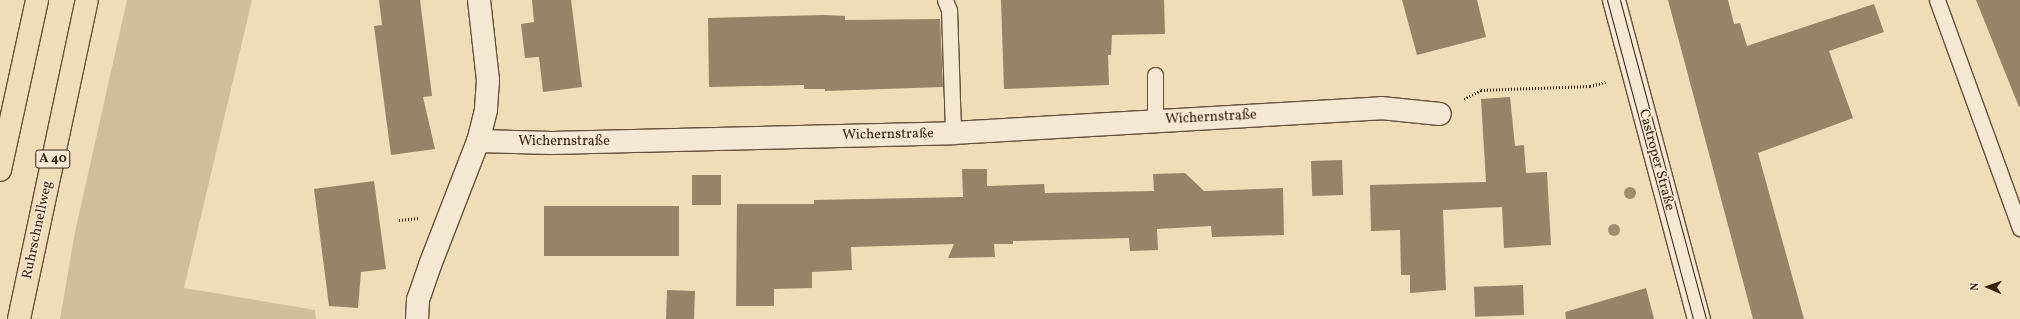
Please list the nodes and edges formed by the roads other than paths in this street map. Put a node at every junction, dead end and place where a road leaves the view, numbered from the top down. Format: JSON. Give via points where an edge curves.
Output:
{"nodes":[{"id":1,"x":37,"y":0,"type":"edge"},
{"id":2,"x":87,"y":0,"type":"edge"},
{"id":3,"x":479,"y":0,"type":"edge"},
{"id":4,"x":945,"y":0,"type":"edge"},
{"id":5,"x":1614,"y":0,"type":"edge"},
{"id":6,"x":1937,"y":0,"type":"edge"},
{"id":7,"x":1155,"y":75,"type":"dead end"},
{"id":8,"x":1440,"y":114,"type":"road end"},
{"id":9,"x":1155,"y":121,"type":"junction"},
{"id":10,"x":953,"y":133,"type":"junction"},
{"id":11,"x":478,"y":141,"type":"junction"},
{"id":12,"x":0,"y":170,"type":"edge"},
{"id":13,"x":2020,"y":228,"type":"edge"},
{"id":14,"x":19,"y":319,"type":"edge"},
{"id":15,"x":417,"y":319,"type":"edge"},
{"id":16,"x":1699,"y":319,"type":"edge"}],
"edges":[{"from":1,"to":12,"type":"highway"},
{"from":2,"to":14,"type":"highway","name":"Ruhrschnellweg","number":"A 40"},
{"from":3,"to":11,"type":"street","via":[[488,80],[486,110]]},
{"from":4,"to":10,"type":"lane","via":[[949,10]]},
{"from":5,"to":16,"type":"street","name":"Castroper Straße"},
{"from":6,"to":13,"type":"lane"},
{"from":7,"to":9,"type":"lane"},
{"from":8,"to":9,"type":"street","name":"Wichernstraße","via":[[1381,108]]},
{"from":9,"to":10,"type":"street","name":"Wichernstraße"},
{"from":10,"to":11,"type":"street","name":"Wichernstraße","via":[[559,143]]},
{"from":11,"to":15,"type":"street","via":[[418,300]]}]}
